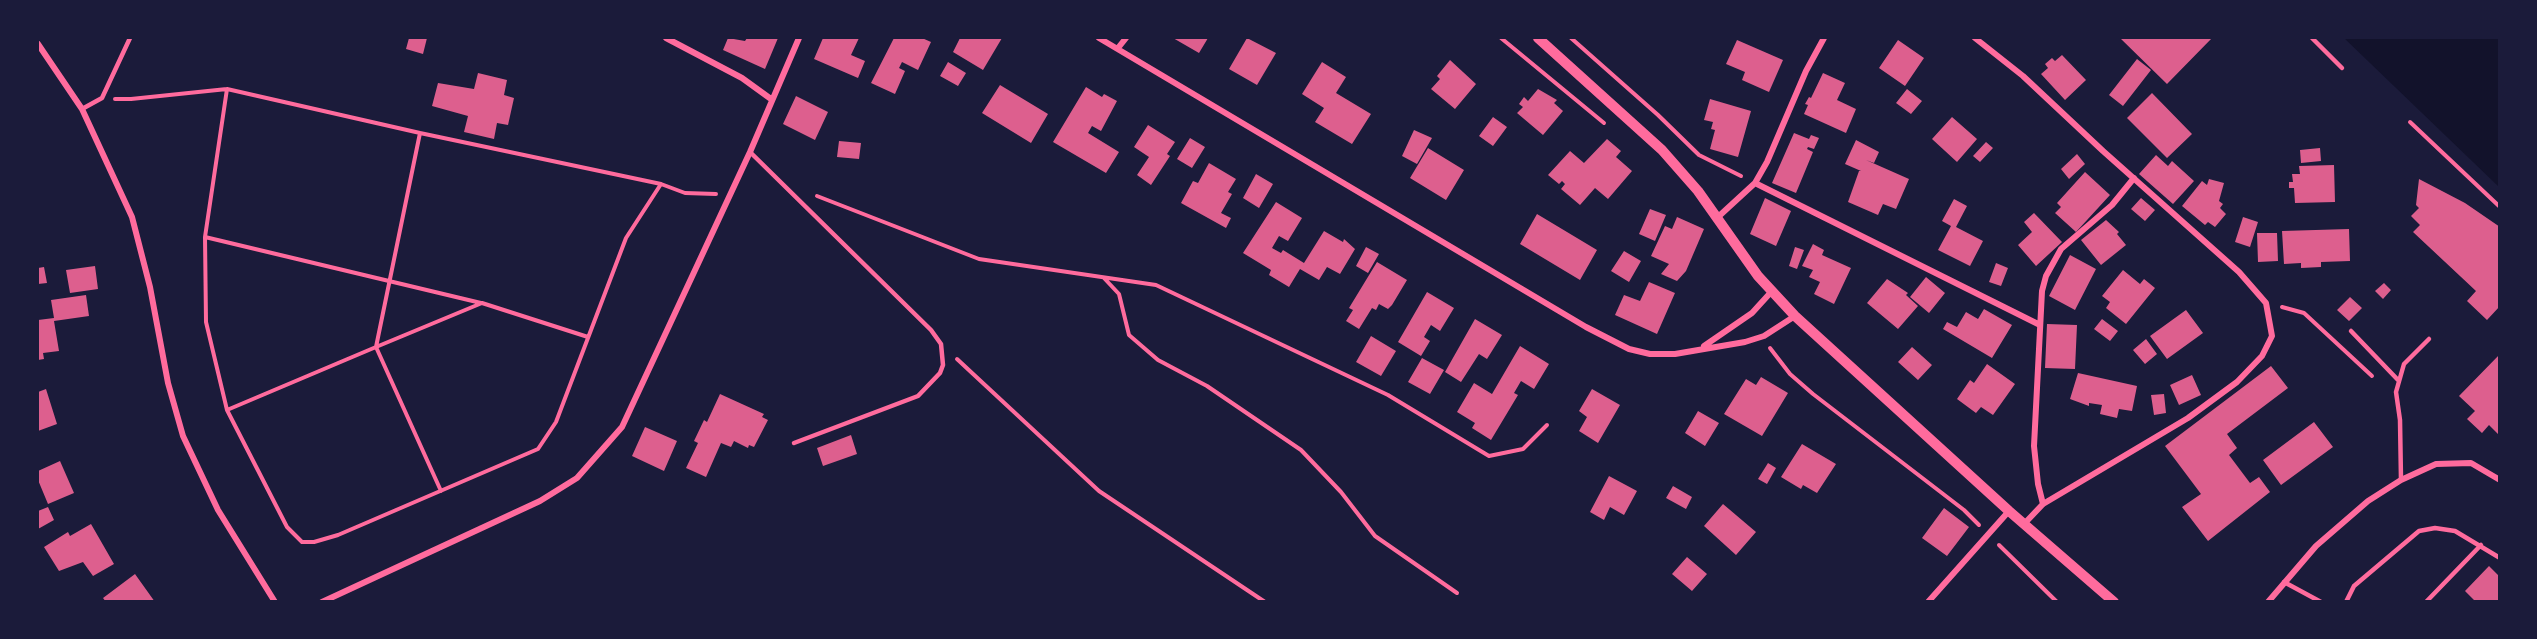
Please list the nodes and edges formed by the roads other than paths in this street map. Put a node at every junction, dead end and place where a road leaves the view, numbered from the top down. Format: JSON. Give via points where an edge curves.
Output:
{"nodes":[{"id":1,"x":130,"y":38,"type":"edge"},
{"id":2,"x":666,"y":38,"type":"edge"},
{"id":3,"x":799,"y":38,"type":"edge"},
{"id":4,"x":1100,"y":38,"type":"edge"},
{"id":5,"x":1126,"y":38,"type":"edge"},
{"id":6,"x":1538,"y":38,"type":"edge"},
{"id":7,"x":1824,"y":38,"type":"edge"},
{"id":8,"x":1976,"y":38,"type":"edge"},
{"id":9,"x":2312,"y":38,"type":"edge"},
{"id":10,"x":38,"y":44,"type":"edge"},
{"id":11,"x":1119,"y":48,"type":"junction"},
{"id":12,"x":2342,"y":68,"type":"dead end"},
{"id":13,"x":771,"y":99,"type":"junction"},
{"id":14,"x":82,"y":109,"type":"junction"},
{"id":15,"x":750,"y":152,"type":"junction"},
{"id":16,"x":2134,"y":178,"type":"junction"},
{"id":17,"x":1755,"y":183,"type":"junction"},
{"id":18,"x":1718,"y":218,"type":"junction"},
{"id":19,"x":1772,"y":291,"type":"junction"},
{"id":20,"x":1795,"y":316,"type":"junction"},
{"id":21,"x":2040,"y":325,"type":"junction"},
{"id":22,"x":2351,"y":331,"type":"dead end"},
{"id":23,"x":2429,"y":339,"type":"dead end"},
{"id":24,"x":1701,"y":348,"type":"junction"},
{"id":25,"x":2399,"y":381,"type":"junction"},
{"id":26,"x":794,"y":443,"type":"dead end"},
{"id":27,"x":2401,"y":480,"type":"junction"},
{"id":28,"x":2499,"y":480,"type":"edge"},
{"id":29,"x":2043,"y":504,"type":"junction"},
{"id":30,"x":2009,"y":510,"type":"junction"},
{"id":31,"x":2024,"y":524,"type":"junction"},
{"id":32,"x":2481,"y":545,"type":"junction"},
{"id":33,"x":2499,"y":558,"type":"edge"},
{"id":34,"x":2284,"y":582,"type":"junction"},
{"id":35,"x":276,"y":602,"type":"edge"},
{"id":36,"x":322,"y":602,"type":"edge"},
{"id":37,"x":1928,"y":602,"type":"edge"},
{"id":38,"x":2114,"y":602,"type":"edge"},
{"id":39,"x":2268,"y":602,"type":"edge"},
{"id":40,"x":2321,"y":602,"type":"edge"},
{"id":41,"x":2346,"y":602,"type":"edge"},
{"id":42,"x":2426,"y":602,"type":"edge"}],
"edges":[{"from":1,"to":14,"type":"lane","via":[[102,98]]},
{"from":2,"to":13,"type":"street","via":[[742,78]]},
{"from":3,"to":13,"type":"street"},
{"from":4,"to":11,"type":"street"},
{"from":5,"to":11,"type":"street"},
{"from":6,"to":18,"type":"street","via":[[1642,129],[1681,170]]},
{"from":7,"to":17,"type":"street"},
{"from":8,"to":16,"type":"street","via":[[2023,75]]},
{"from":9,"to":12,"type":"lane"},
{"from":10,"to":14,"type":"street"},
{"from":11,"to":24,"type":"street","via":[[1629,350],[1675,354]]},
{"from":13,"to":15,"type":"street"},
{"from":14,"to":35,"type":"street","via":[[132,217],[183,436],[218,510]]},
{"from":15,"to":26,"type":"lane","via":[[941,344],[940,373],[918,396]]},
{"from":15,"to":36,"type":"street","via":[[622,427],[577,478],[540,501]]},
{"from":16,"to":21,"type":"street","via":[[2112,205],[2057,256],[2042,291]]},
{"from":16,"to":29,"type":"street","via":[[2240,272],[2266,303],[2272,336],[2262,356],[2237,382],[2169,430]]},
{"from":17,"to":18,"type":"street"},
{"from":17,"to":21,"type":"street"},
{"from":18,"to":19,"type":"street"},
{"from":19,"to":20,"type":"street"},
{"from":19,"to":24,"type":"street","via":[[1752,313]]},
{"from":20,"to":24,"type":"street","via":[[1764,336]]},
{"from":20,"to":30,"type":"street"},
{"from":21,"to":29,"type":"street","via":[[2034,446]]},
{"from":22,"to":25,"type":"lane"},
{"from":23,"to":25,"type":"lane","via":[[2404,364]]},
{"from":25,"to":27,"type":"lane"},
{"from":27,"to":28,"type":"street","via":[[2436,464],[2471,463]]},
{"from":27,"to":34,"type":"street","via":[[2350,516]]},
{"from":29,"to":31,"type":"street"},
{"from":30,"to":31,"type":"street"},
{"from":30,"to":37,"type":"street"},
{"from":31,"to":38,"type":"street"},
{"from":32,"to":33,"type":"lane"},
{"from":32,"to":41,"type":"lane","via":[[2455,531],[2419,531],[2354,586]]},
{"from":32,"to":42,"type":"lane"},
{"from":34,"to":39,"type":"street"},
{"from":34,"to":40,"type":"lane"}]}
